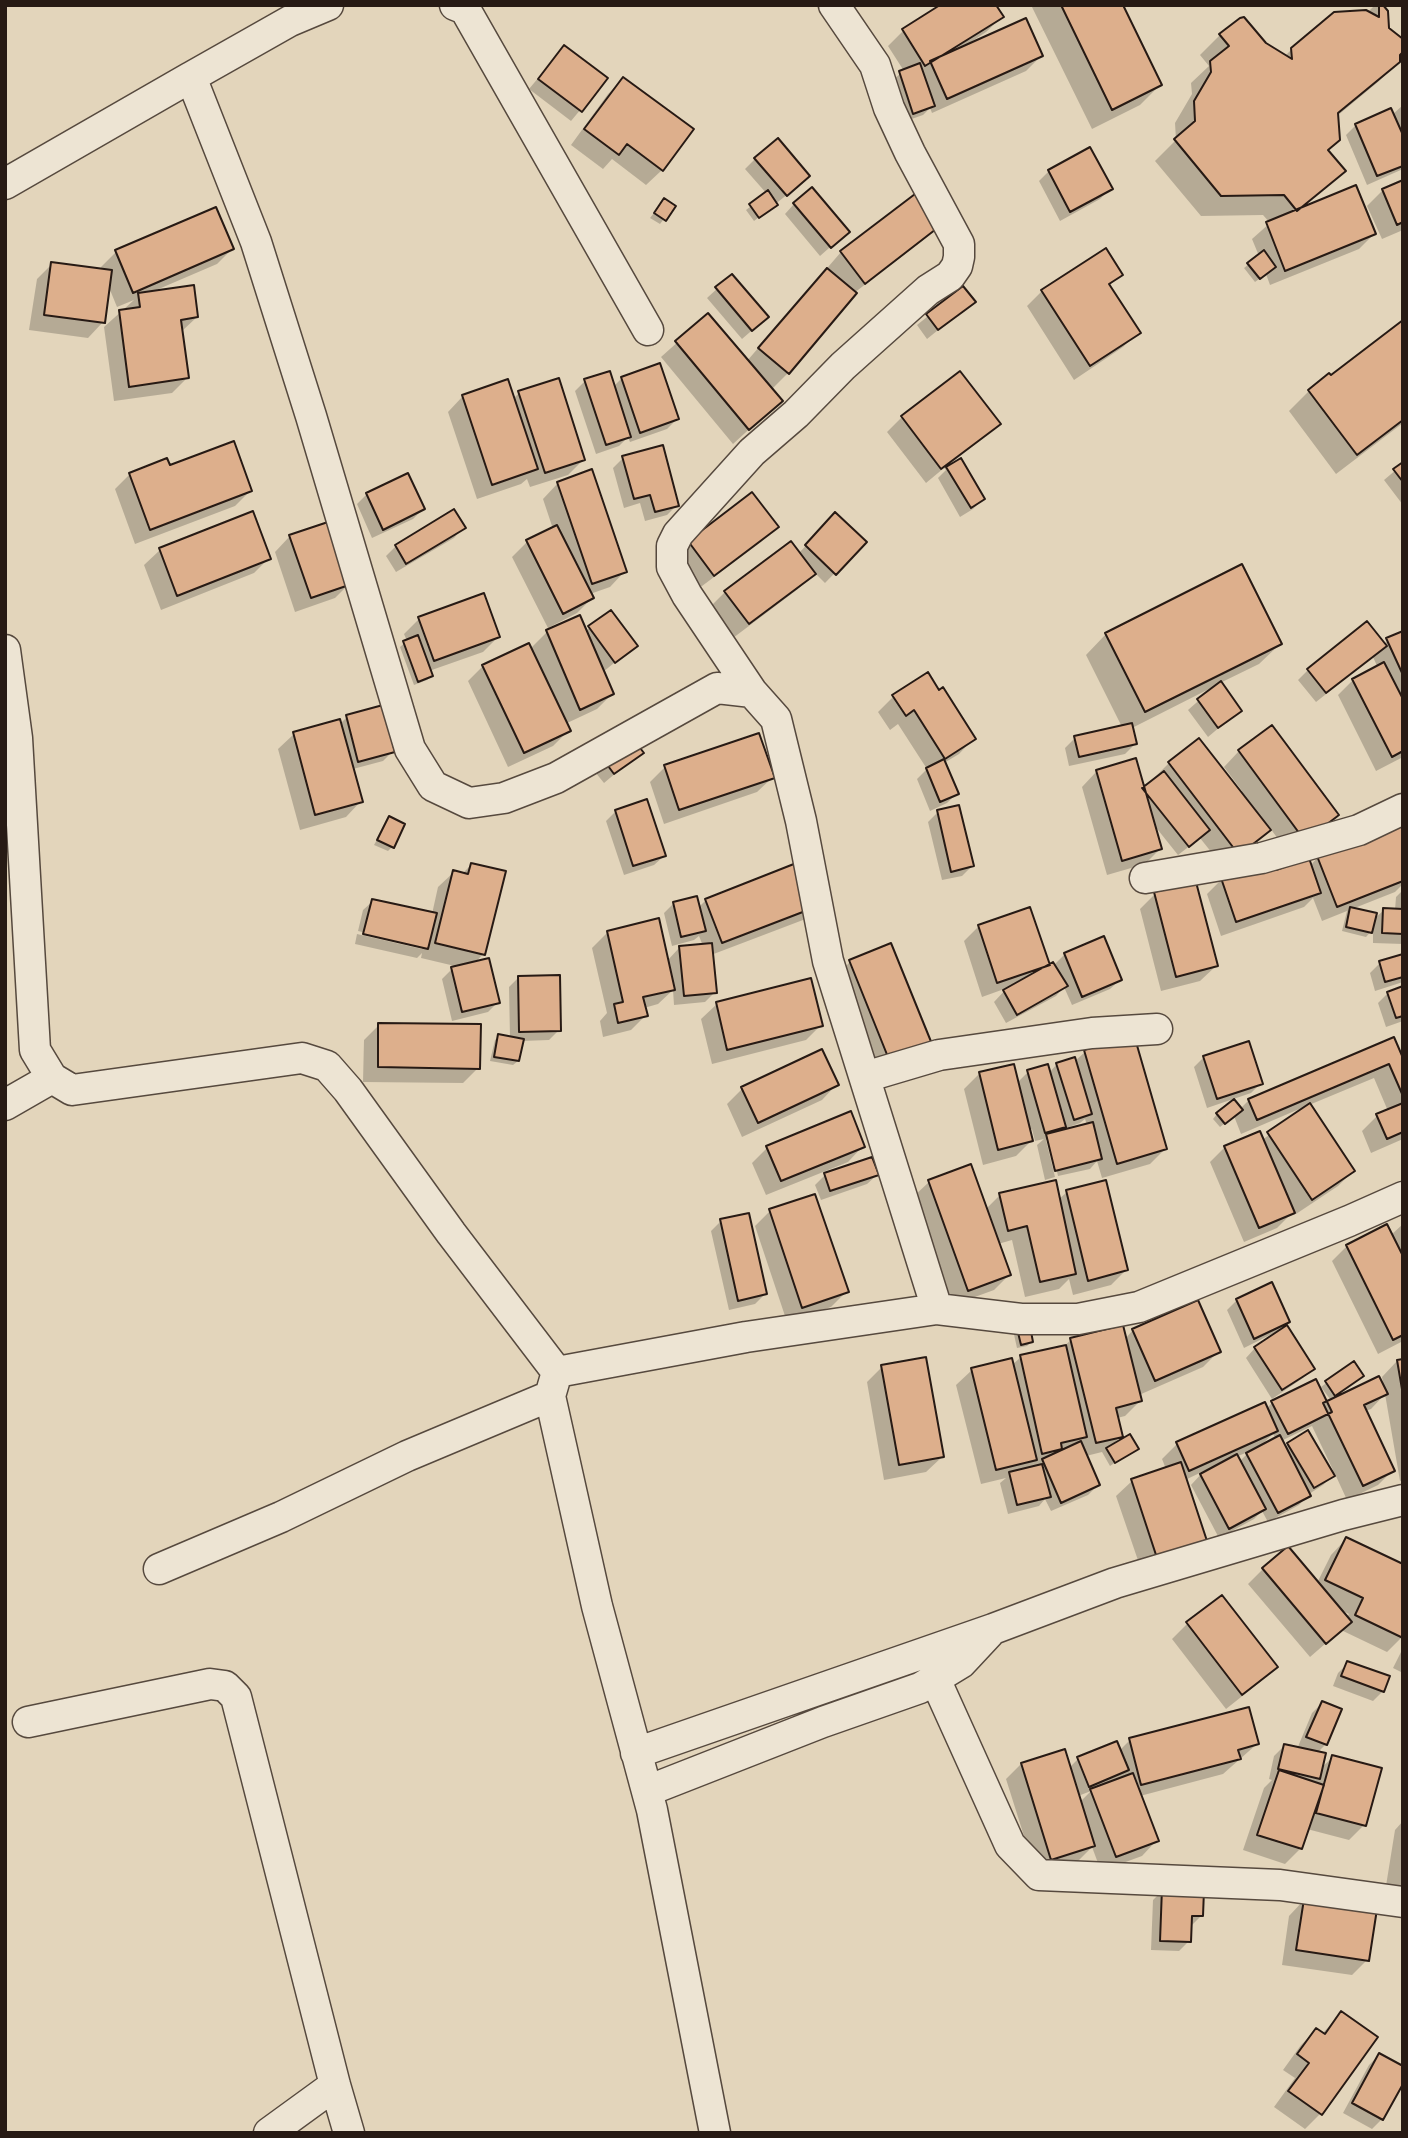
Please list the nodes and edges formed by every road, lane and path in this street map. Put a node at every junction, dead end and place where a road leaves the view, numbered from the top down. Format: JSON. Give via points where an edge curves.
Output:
{"nodes":[{"id":1,"x":328,"y":5,"type":"edge"},
{"id":2,"x":455,"y":5,"type":"edge"},
{"id":3,"x":834,"y":5,"type":"edge"},
{"id":4,"x":191,"y":77,"type":"junction"},
{"id":5,"x":5,"y":184,"type":"edge"},
{"id":6,"x":648,"y":330,"type":"dead end"},
{"id":7,"x":5,"y":650,"type":"edge"},
{"id":8,"x":752,"y":692,"type":"junction"},
{"id":9,"x":1403,"y":809,"type":"edge"},
{"id":10,"x":1145,"y":878,"type":"dead end"},
{"id":11,"x":1157,"y":1029,"type":"dead end"},
{"id":12,"x":865,"y":1077,"type":"junction"},
{"id":13,"x":52,"y":1078,"type":"junction"},
{"id":14,"x":5,"y":1105,"type":"edge"},
{"id":15,"x":1403,"y":1197,"type":"edge"},
{"id":16,"x":937,"y":1309,"type":"junction"},
{"id":17,"x":553,"y":1384,"type":"junction"},
{"id":18,"x":1403,"y":1500,"type":"edge"},
{"id":19,"x":159,"y":1569,"type":"dead end"},
{"id":20,"x":993,"y":1629,"type":"junction"},
{"id":21,"x":935,"y":1679,"type":"junction"},
{"id":22,"x":28,"y":1722,"type":"dead end"},
{"id":23,"x":636,"y":1753,"type":"junction"},
{"id":24,"x":647,"y":1791,"type":"junction"},
{"id":25,"x":1403,"y":1902,"type":"edge"},
{"id":26,"x":335,"y":2085,"type":"junction"},
{"id":27,"x":269,"y":2133,"type":"edge"},
{"id":28,"x":349,"y":2133,"type":"edge"},
{"id":29,"x":715,"y":2133,"type":"edge"}],
"edges":[{"from":1,"to":4,"type":"street","via":[[290,21]]},
{"from":2,"to":6,"type":"street","via":[[465,9]]},
{"from":3,"to":8,"type":"street","via":[[875,65],[910,153],[959,244],[959,257],[950,276],[928,290],[752,452],[672,546],[672,567],[687,595]]},
{"from":4,"to":5,"type":"street"},
{"from":4,"to":8,"type":"street","via":[[256,242],[410,749],[433,786],[469,803],[504,798],[556,778],[717,688]]},
{"from":7,"to":13,"type":"street","via":[[17,738],[35,1050]]},
{"from":8,"to":12,"type":"street","via":[[776,719],[828,961]]},
{"from":9,"to":10,"type":"street","via":[[1359,830],[1262,858]]},
{"from":11,"to":12,"type":"street","via":[[1092,1033],[939,1055]]},
{"from":12,"to":16,"type":"street"},
{"from":13,"to":14,"type":"street"},
{"from":13,"to":17,"type":"street","via":[[72,1090],[302,1058],[327,1066],[451,1233]]},
{"from":15,"to":16,"type":"street","via":[[1139,1307],[1079,1319],[1021,1319]]},
{"from":16,"to":17,"type":"street","via":[[746,1337]]},
{"from":17,"to":19,"type":"street","via":[[281,1517]]},
{"from":17,"to":23,"type":"street","via":[[597,1606]]},
{"from":18,"to":20,"type":"street","via":[[1115,1583]]},
{"from":20,"to":21,"type":"street","via":[[961,1663]]},
{"from":20,"to":23,"type":"street"},
{"from":21,"to":24,"type":"street"},
{"from":21,"to":25,"type":"street","via":[[1010,1845],[1039,1875],[1280,1885]]},
{"from":22,"to":26,"type":"street","via":[[210,1684],[225,1686],[236,1697]]},
{"from":23,"to":24,"type":"street"},
{"from":24,"to":29,"type":"street"},
{"from":26,"to":27,"type":"street"},
{"from":26,"to":28,"type":"street"}]}
